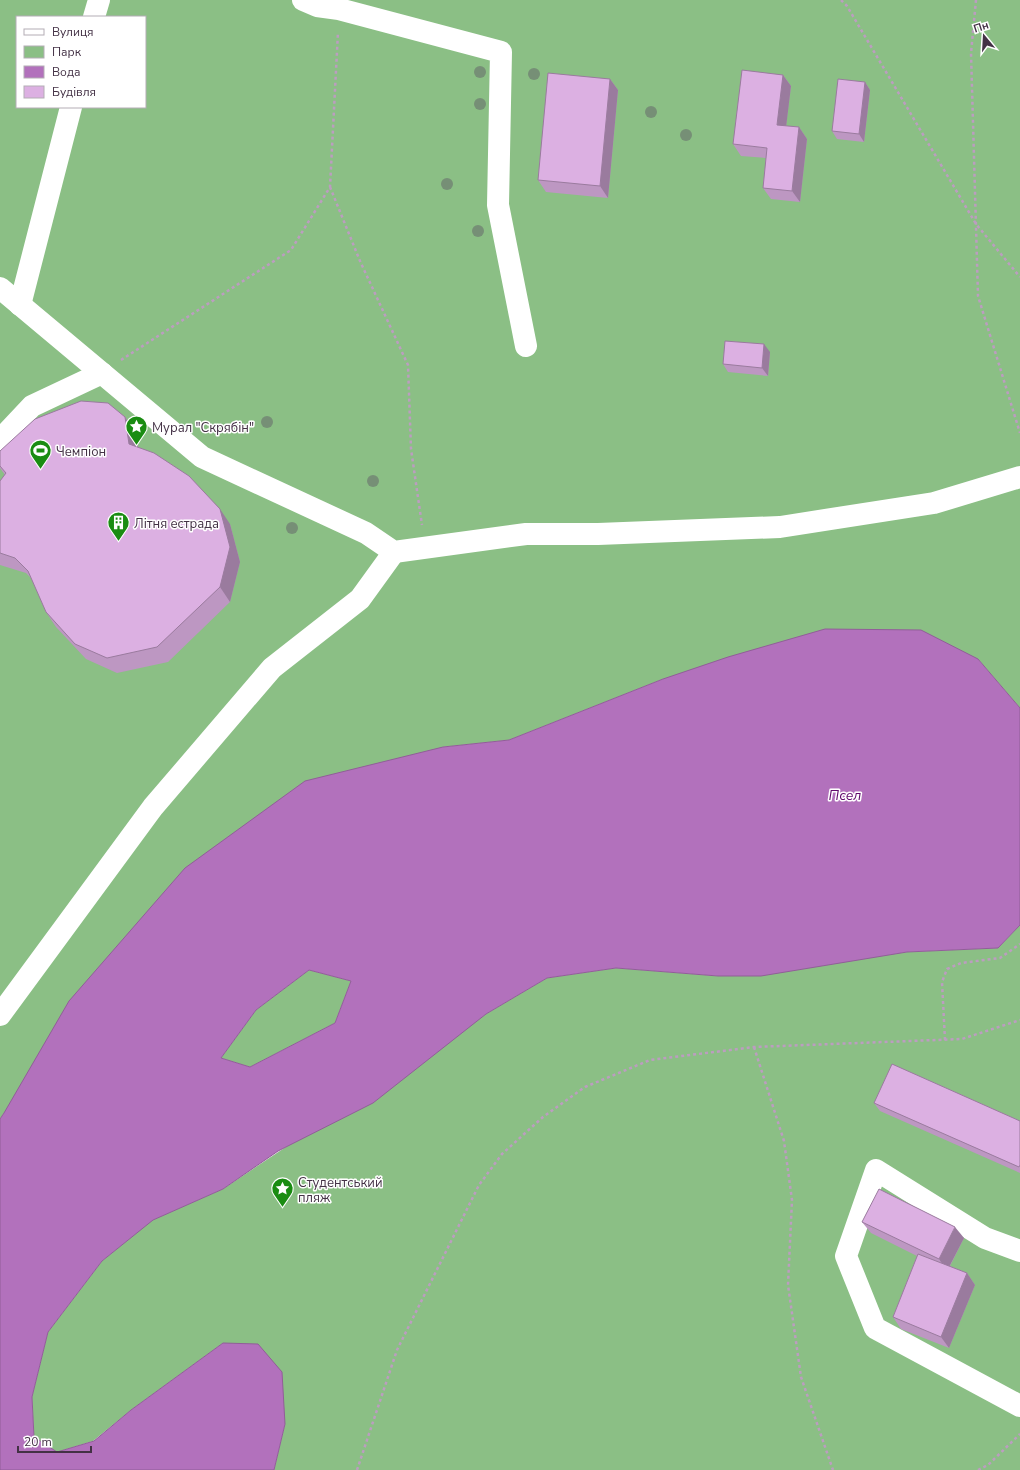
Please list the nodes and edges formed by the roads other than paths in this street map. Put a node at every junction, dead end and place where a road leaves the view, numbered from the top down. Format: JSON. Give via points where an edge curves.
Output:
{"nodes":[{"id":1,"x":98,"y":0,"type":"edge"},
{"id":2,"x":303,"y":0,"type":"edge"},
{"id":3,"x":94,"y":16,"type":"edge"},
{"id":4,"x":71,"y":108,"type":"edge"},
{"id":5,"x":0,"y":288,"type":"edge"},
{"id":6,"x":20,"y":305,"type":"junction"},
{"id":7,"x":526,"y":346,"type":"dead end"},
{"id":8,"x":102,"y":373,"type":"junction"},
{"id":9,"x":0,"y":440,"type":"edge"},
{"id":10,"x":1020,"y":477,"type":"edge"},
{"id":11,"x":394,"y":552,"type":"junction"},
{"id":12,"x":0,"y":1015,"type":"edge"},
{"id":13,"x":1020,"y":1251,"type":"edge"},
{"id":14,"x":1020,"y":1406,"type":"edge"}],
"edges":[{"from":1,"to":3,"type":"lane"},
{"from":2,"to":7,"type":"lane","via":[[317,6],[339,9],[500,52],[498,205]]},
{"from":4,"to":6,"type":"lane"},
{"from":5,"to":6,"type":"lane"},
{"from":6,"to":8,"type":"lane"},
{"from":8,"to":9,"type":"lane","via":[[32,406]]},
{"from":8,"to":11,"type":"lane","via":[[202,457],[366,532]]},
{"from":10,"to":11,"type":"lane","via":[[934,503],[780,527],[526,534]]},
{"from":11,"to":12,"type":"lane","via":[[360,599],[272,668],[152,807]]},
{"from":13,"to":14,"type":"lane","via":[[986,1238],[876,1170],[846,1256],[875,1328]]}]}
